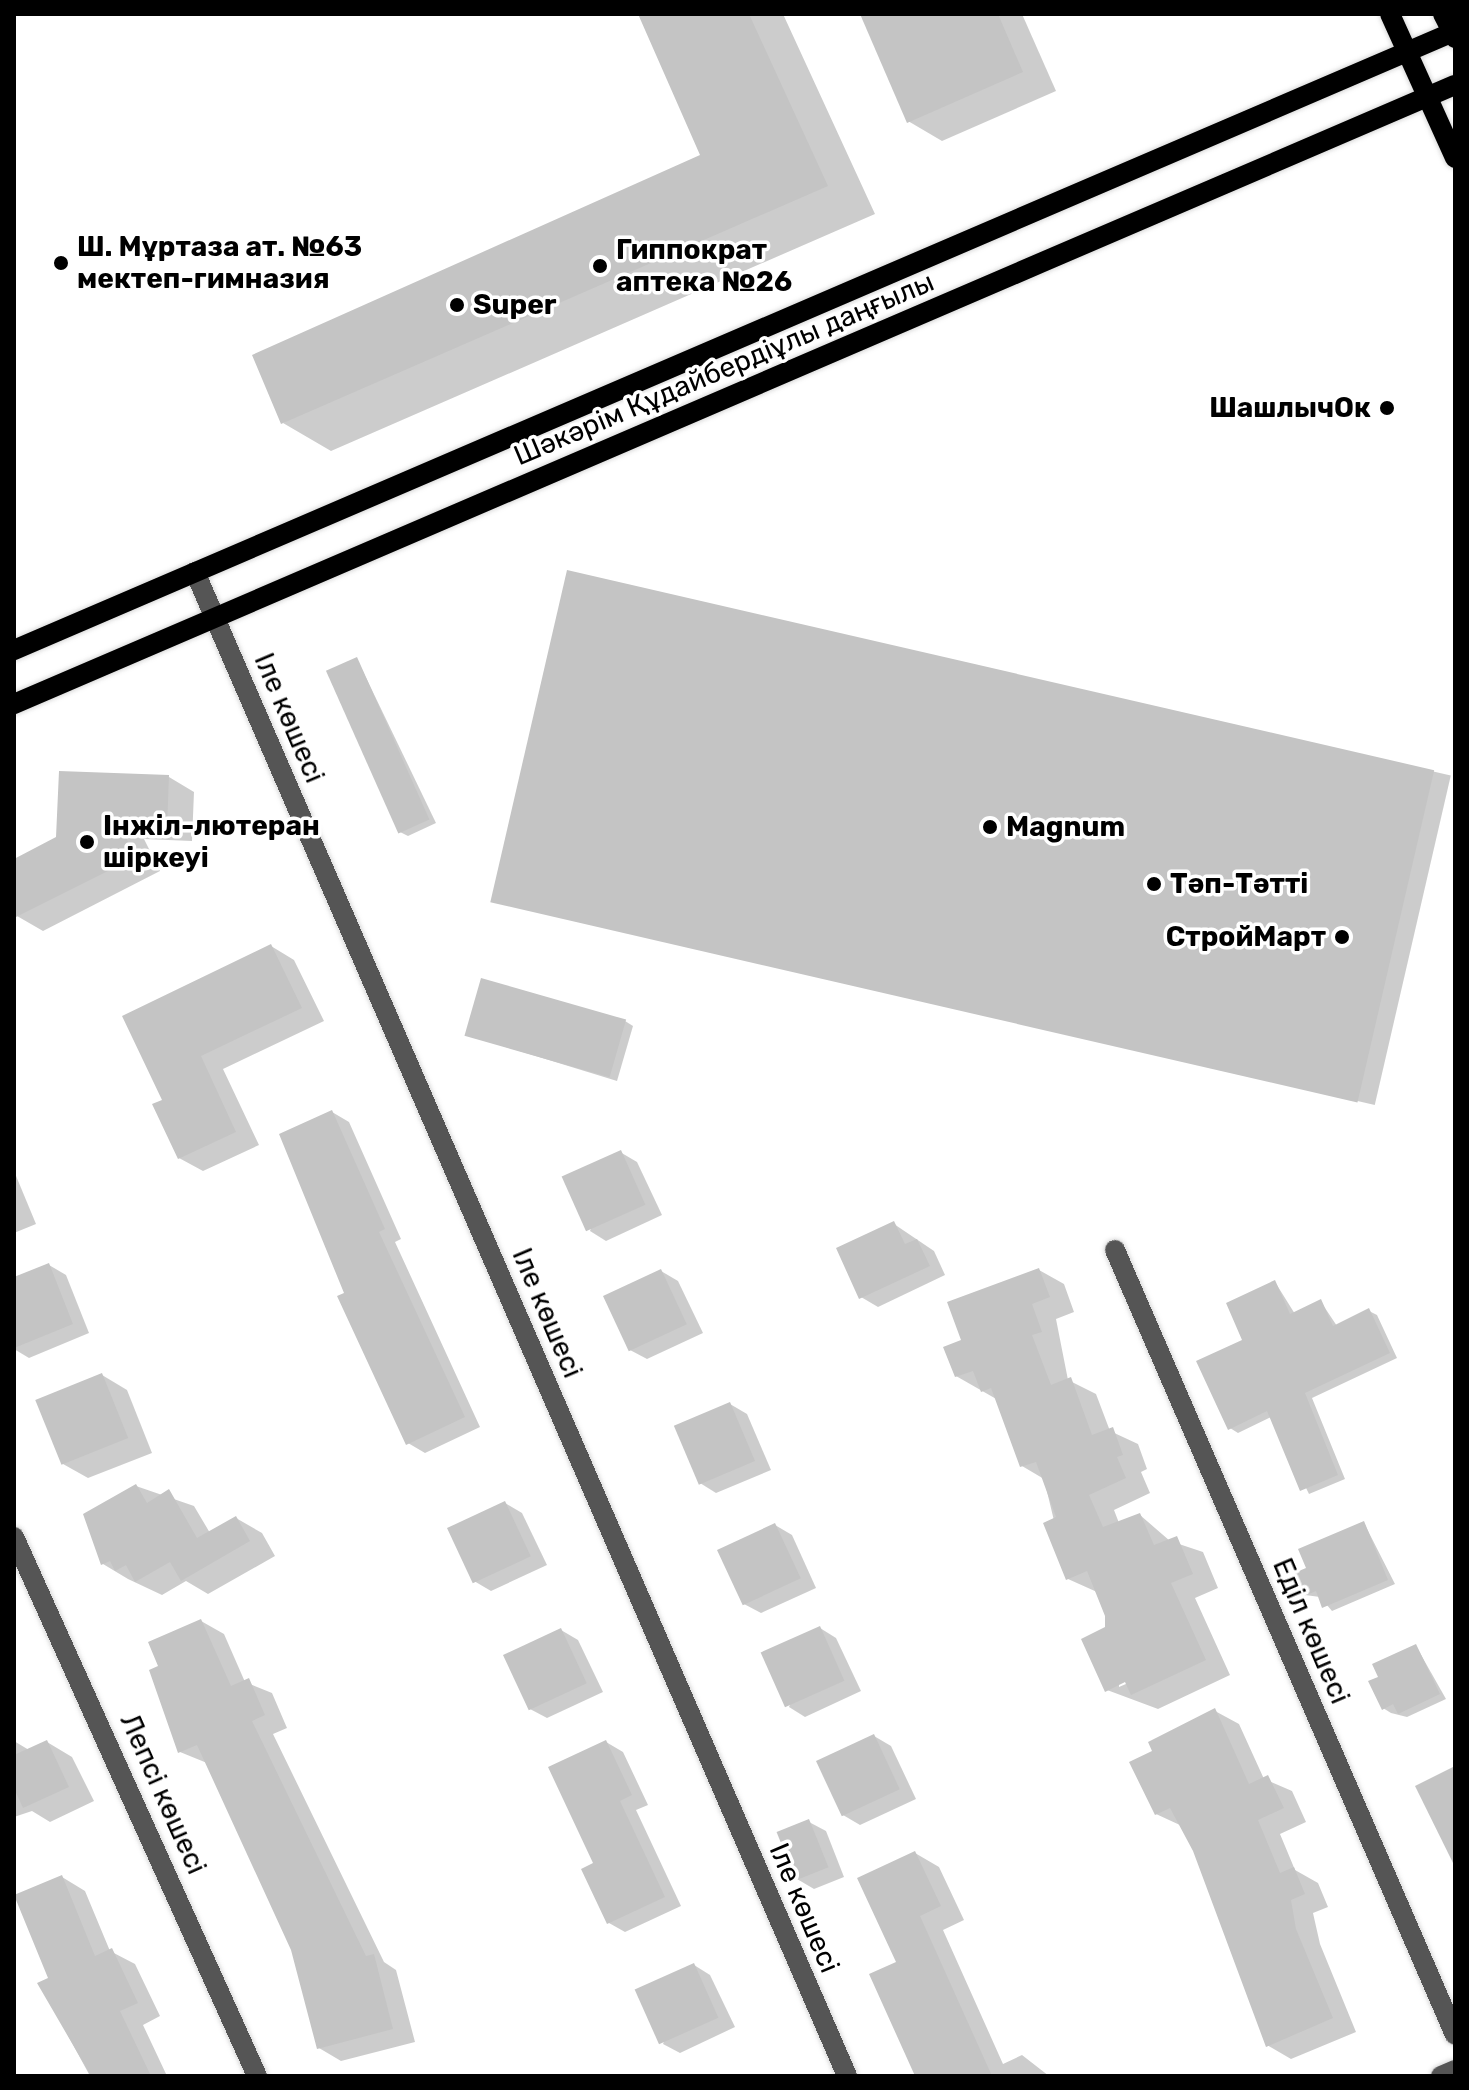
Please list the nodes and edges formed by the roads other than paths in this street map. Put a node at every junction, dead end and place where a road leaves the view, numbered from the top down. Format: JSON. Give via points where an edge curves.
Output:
{"nodes":[{"id":1,"x":1390,"y":14,"type":"edge"},
{"id":2,"x":1450,"y":28,"type":"edge"},
{"id":3,"x":1409,"y":51,"type":"junction"},
{"id":4,"x":1455,"y":85,"type":"edge"},
{"id":5,"x":1429,"y":97,"type":"junction"},
{"id":6,"x":1455,"y":158,"type":"edge"},
{"id":7,"x":195,"y":572,"type":"junction"},
{"id":8,"x":215,"y":617,"type":"junction"},
{"id":9,"x":14,"y":650,"type":"edge"},
{"id":10,"x":14,"y":704,"type":"edge"},
{"id":11,"x":1115,"y":1250,"type":"dead end"},
{"id":12,"x":14,"y":1537,"type":"edge"},
{"id":13,"x":1455,"y":2035,"type":"edge"},
{"id":14,"x":1455,"y":2070,"type":"edge"},
{"id":15,"x":257,"y":2076,"type":"edge"},
{"id":16,"x":847,"y":2076,"type":"edge"},
{"id":17,"x":1441,"y":2076,"type":"edge"}],
"edges":[{"from":1,"to":3,"type":"main road"},
{"from":2,"to":3,"type":"main road","name":"Шәкәрім Құдайбердіұлы даңғылы"},
{"from":3,"to":5,"type":"main road"},
{"from":3,"to":7,"type":"main road","name":"Шәкәрім Құдайбердіұлы даңғылы"},
{"from":4,"to":5,"type":"main road","name":"Шәкәрім Құдайбердіұлы даңғылы"},
{"from":5,"to":6,"type":"main road"},
{"from":5,"to":8,"type":"main road","name":"Шәкәрім Құдайбердіұлы даңғылы"},
{"from":7,"to":8,"type":"street","name":"Іле көшесі"},
{"from":7,"to":9,"type":"main road","name":"Шәкәрім Құдайбердіұлы даңғылы"},
{"from":8,"to":10,"type":"main road","name":"Шәкәрім Құдайбердіұлы даңғылы"},
{"from":8,"to":16,"type":"street","name":"Іле көшесі"},
{"from":11,"to":13,"type":"street","name":"Еділ көшесі"},
{"from":12,"to":15,"type":"street","name":"Лепсі көшесі"},
{"from":14,"to":17,"type":"street"}]}
